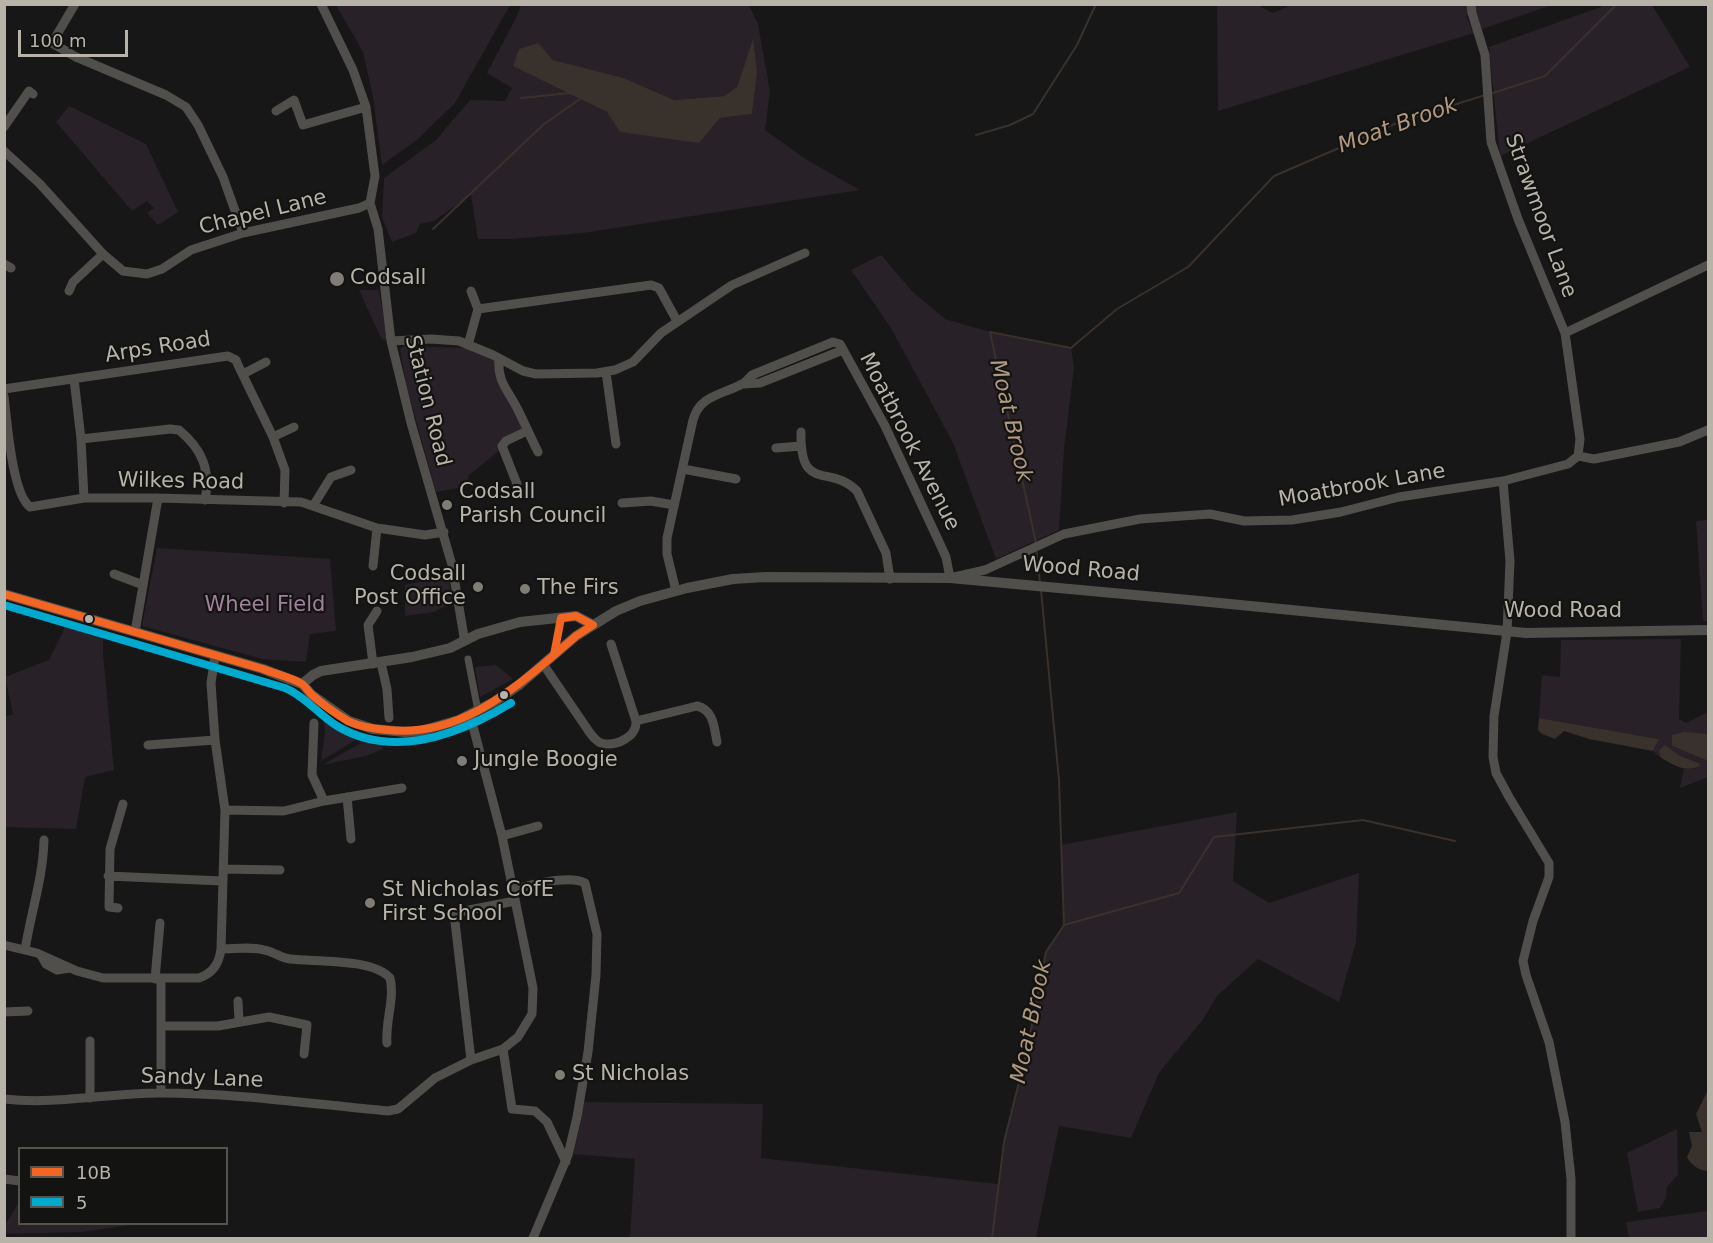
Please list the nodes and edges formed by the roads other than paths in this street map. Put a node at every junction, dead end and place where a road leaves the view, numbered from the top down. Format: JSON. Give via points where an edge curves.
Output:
{"nodes":[{"id":1,"x":75,"y":4,"type":"edge"},
{"id":2,"x":321,"y":4,"type":"edge"},
{"id":3,"x":1471,"y":9,"type":"edge"},
{"id":4,"x":33,"y":94,"type":"dead end"},
{"id":5,"x":366,"y":107,"type":"junction"},
{"id":6,"x":276,"y":111,"type":"dead end"},
{"id":7,"x":4,"y":127,"type":"edge"},
{"id":8,"x":4,"y":151,"type":"edge"},
{"id":9,"x":370,"y":203,"type":"junction"},
{"id":10,"x":243,"y":233,"type":"junction"},
{"id":11,"x":805,"y":253,"type":"dead end"},
{"id":12,"x":103,"y":254,"type":"junction"},
{"id":13,"x":1708,"y":265,"type":"edge"},
{"id":14,"x":69,"y":291,"type":"dead end"},
{"id":15,"x":471,"y":291,"type":"dead end"},
{"id":16,"x":478,"y":309,"type":"junction"},
{"id":17,"x":677,"y":321,"type":"junction"},
{"id":18,"x":1565,"y":333,"type":"junction"},
{"id":19,"x":391,"y":340,"type":"junction"},
{"id":20,"x":468,"y":345,"type":"junction"},
{"id":21,"x":499,"y":358,"type":"junction"},
{"id":22,"x":266,"y":362,"type":"dead end"},
{"id":23,"x":606,"y":372,"type":"junction"},
{"id":24,"x":243,"y":374,"type":"junction"},
{"id":25,"x":74,"y":379,"type":"junction"},
{"id":26,"x":4,"y":389,"type":"edge"},
{"id":27,"x":4,"y":396,"type":"edge"},
{"id":28,"x":294,"y":428,"type":"dead end"},
{"id":29,"x":527,"y":430,"type":"junction"},
{"id":30,"x":1708,"y":430,"type":"edge"},
{"id":31,"x":801,"y":432,"type":"dead end"},
{"id":32,"x":273,"y":437,"type":"junction"},
{"id":33,"x":81,"y":439,"type":"junction"},
{"id":34,"x":615,"y":444,"type":"dead end"},
{"id":35,"x":801,"y":446,"type":"junction"},
{"id":36,"x":776,"y":448,"type":"dead end"},
{"id":37,"x":538,"y":452,"type":"dead end"},
{"id":38,"x":1578,"y":456,"type":"junction"},
{"id":39,"x":682,"y":469,"type":"junction"},
{"id":40,"x":351,"y":470,"type":"dead end"},
{"id":41,"x":736,"y":479,"type":"dead end"},
{"id":42,"x":1503,"y":481,"type":"junction"},
{"id":43,"x":518,"y":483,"type":"dead end"},
{"id":44,"x":84,"y":498,"type":"junction"},
{"id":45,"x":158,"y":498,"type":"junction"},
{"id":46,"x":205,"y":500,"type":"junction"},
{"id":47,"x":284,"y":502,"type":"junction"},
{"id":48,"x":622,"y":503,"type":"dead end"},
{"id":49,"x":674,"y":505,"type":"junction"},
{"id":50,"x":314,"y":506,"type":"junction"},
{"id":51,"x":377,"y":528,"type":"junction"},
{"id":52,"x":444,"y":532,"type":"junction"},
{"id":53,"x":374,"y":566,"type":"dead end"},
{"id":54,"x":114,"y":574,"type":"dead end"},
{"id":55,"x":951,"y":578,"type":"junction"},
{"id":56,"x":890,"y":579,"type":"junction"},
{"id":57,"x":143,"y":585,"type":"junction"},
{"id":58,"x":676,"y":591,"type":"junction"},
{"id":59,"x":4,"y":594,"type":"edge"},
{"id":60,"x":376,"y":611,"type":"dead end"},
{"id":61,"x":593,"y":625,"type":"junction"},
{"id":62,"x":1708,"y":630,"type":"edge"},
{"id":63,"x":135,"y":632,"type":"junction"},
{"id":64,"x":1507,"y":632,"type":"junction"},
{"id":65,"x":463,"y":642,"type":"junction"},
{"id":66,"x":611,"y":644,"type":"dead end"},
{"id":67,"x":215,"y":656,"type":"junction"},
{"id":68,"x":468,"y":659,"type":"dead end"},
{"id":69,"x":377,"y":663,"type":"junction"},
{"id":70,"x":543,"y":664,"type":"junction"},
{"id":71,"x":302,"y":684,"type":"junction"},
{"id":72,"x":474,"y":713,"type":"junction"},
{"id":73,"x":389,"y":717,"type":"dead end"},
{"id":74,"x":636,"y":721,"type":"junction"},
{"id":75,"x":314,"y":723,"type":"dead end"},
{"id":76,"x":215,"y":740,"type":"junction"},
{"id":77,"x":717,"y":742,"type":"dead end"},
{"id":78,"x":148,"y":745,"type":"dead end"},
{"id":79,"x":402,"y":788,"type":"dead end"},
{"id":80,"x":347,"y":796,"type":"junction"},
{"id":81,"x":324,"y":801,"type":"junction"},
{"id":82,"x":119,"y":809,"type":"dead end"},
{"id":83,"x":225,"y":810,"type":"junction"},
{"id":84,"x":538,"y":826,"type":"dead end"},
{"id":85,"x":502,"y":836,"type":"junction"},
{"id":86,"x":351,"y":839,"type":"dead end"},
{"id":87,"x":44,"y":840,"type":"dead end"},
{"id":88,"x":223,"y":869,"type":"junction"},
{"id":89,"x":280,"y":870,"type":"dead end"},
{"id":90,"x":108,"y":876,"type":"junction"},
{"id":91,"x":222,"y":881,"type":"junction"},
{"id":92,"x":513,"y":890,"type":"junction"},
{"id":93,"x":515,"y":901,"type":"junction"},
{"id":94,"x":98,"y":907,"type":"dead end"},
{"id":95,"x":160,"y":923,"type":"dead end"},
{"id":96,"x":4,"y":945,"type":"edge"},
{"id":97,"x":221,"y":949,"type":"junction"},
{"id":98,"x":25,"y":950,"type":"junction"},
{"id":99,"x":158,"y":979,"type":"junction"},
{"id":100,"x":238,"y":1001,"type":"dead end"},
{"id":101,"x":28,"y":1011,"type":"dead end"},
{"id":102,"x":4,"y":1012,"type":"edge"},
{"id":103,"x":239,"y":1021,"type":"junction"},
{"id":104,"x":162,"y":1026,"type":"junction"},
{"id":105,"x":90,"y":1041,"type":"dead end"},
{"id":106,"x":387,"y":1043,"type":"dead end"},
{"id":107,"x":503,"y":1049,"type":"junction"},
{"id":108,"x":304,"y":1054,"type":"dead end"},
{"id":109,"x":471,"y":1060,"type":"junction"},
{"id":110,"x":161,"y":1093,"type":"junction"},
{"id":111,"x":90,"y":1098,"type":"junction"},
{"id":112,"x":4,"y":1099,"type":"edge"},
{"id":113,"x":566,"y":1162,"type":"junction"},
{"id":114,"x":533,"y":1239,"type":"edge"},
{"id":115,"x":1571,"y":1239,"type":"edge"}],
"edges":[{"from":1,"to":10,"type":"street","via":[[52,43],[186,107],[223,177]]},
{"from":2,"to":5,"type":"street"},
{"from":3,"to":18,"type":"street","name":"Strawmoor Lane","via":[[1485,55],[1491,142]]},
{"from":4,"to":7,"type":"street","via":[[29,91]]},
{"from":5,"to":6,"type":"street","via":[[303,125],[294,100]]},
{"from":5,"to":9,"type":"street","via":[[375,176]]},
{"from":8,"to":12,"type":"street","name":"Chapel Lane","via":[[40,184]]},
{"from":9,"to":10,"type":"street","name":"Chapel Lane"},
{"from":9,"to":19,"type":"street","name":"Station Road","via":[[378,229]]},
{"from":10,"to":12,"type":"street","name":"Chapel Lane","via":[[190,250],[147,274],[123,271]]},
{"from":11,"to":17,"type":"street","via":[[732,285]]},
{"from":12,"to":14,"type":"street","via":[[73,282]]},
{"from":13,"to":18,"type":"street"},
{"from":15,"to":16,"type":"street"},
{"from":16,"to":17,"type":"street","via":[[651,285],[659,288]]},
{"from":16,"to":20,"type":"street"},
{"from":17,"to":23,"type":"street","via":[[633,362]]},
{"from":18,"to":38,"type":"street","name":"Strawmoor Lane","via":[[1580,439]]},
{"from":19,"to":20,"type":"street","via":[[444,339]]},
{"from":19,"to":52,"type":"street","name":"Station Road"},
{"from":20,"to":21,"type":"street"},
{"from":21,"to":23,"type":"street","via":[[536,374]]},
{"from":21,"to":29,"type":"street","via":[[501,383]]},
{"from":22,"to":24,"type":"street"},
{"from":23,"to":34,"type":"street"},
{"from":24,"to":25,"type":"street","name":"Arps Road","via":[[236,360],[228,356]]},
{"from":24,"to":32,"type":"street","name":"Arps Road"},
{"from":25,"to":26,"type":"street","name":"Arps Road"},
{"from":25,"to":33,"type":"street"},
{"from":27,"to":44,"type":"street","name":"Wilkes Road","via":[[13,462],[24,502],[34,507]]},
{"from":28,"to":32,"type":"street"},
{"from":29,"to":37,"type":"street"},
{"from":29,"to":43,"type":"street","via":[[502,446]]},
{"from":30,"to":38,"type":"street","via":[[1678,442],[1594,459]]},
{"from":31,"to":35,"type":"street"},
{"from":32,"to":47,"type":"street","name":"Arps Road","via":[[285,470]]},
{"from":33,"to":44,"type":"street"},
{"from":33,"to":46,"type":"street","via":[[179,430],[202,457],[208,484]]},
{"from":35,"to":36,"type":"street"},
{"from":35,"to":56,"type":"street","via":[[809,471],[850,483],[857,491],[886,553]]},
{"from":38,"to":42,"type":"street","name":"Moatbrook Lane","via":[[1568,464]]},
{"from":39,"to":41,"type":"street"},
{"from":39,"to":49,"type":"street","name":"Moatbrook Avenue"},
{"from":39,"to":55,"type":"street","name":"Moatbrook Avenue","via":[[693,420],[708,398],[743,384],[756,373],[838,342],[885,426],[946,557]]},
{"from":40,"to":50,"type":"street","via":[[331,477]]},
{"from":42,"to":55,"type":"street","name":"Moatbrook Lane","via":[[1399,497],[1292,520],[1244,521],[1210,514],[1140,519],[1064,534],[985,570]]},
{"from":42,"to":64,"type":"street","via":[[1510,561]]},
{"from":44,"to":45,"type":"street","name":"Wilkes Road"},
{"from":45,"to":46,"type":"street","name":"Wilkes Road"},
{"from":45,"to":57,"type":"street"},
{"from":46,"to":47,"type":"street","name":"Wilkes Road"},
{"from":47,"to":50,"type":"street","name":"Wilkes Road"},
{"from":48,"to":49,"type":"street","via":[[651,501]]},
{"from":49,"to":58,"type":"street","name":"Moatbrook Avenue","via":[[667,545]]},
{"from":50,"to":51,"type":"street","name":"Wilkes Road"},
{"from":51,"to":52,"type":"street","name":"Wilkes Road","via":[[424,535]]},
{"from":51,"to":53,"type":"street"},
{"from":52,"to":65,"type":"street","name":"Station Road"},
{"from":54,"to":57,"type":"street"},
{"from":55,"to":56,"type":"street","name":"Wood Road"},
{"from":55,"to":64,"type":"street","name":"Wood Road"},
{"from":56,"to":58,"type":"street","name":"Wood Road","via":[[758,577]]},
{"from":57,"to":63,"type":"street"},
{"from":58,"to":61,"type":"street","name":"Wood Road","via":[[627,606]]},
{"from":59,"to":63,"type":"street","name":"Wood Road"},
{"from":60,"to":69,"type":"street","via":[[368,625]]},
{"from":61,"to":65,"type":"street","via":[[576,616],[520,622],[478,633]]},
{"from":61,"to":70,"type":"street","name":"Wood Road"},
{"from":62,"to":64,"type":"street","name":"Wood Road"},
{"from":63,"to":67,"type":"street","name":"Wood Road"},
{"from":64,"to":115,"type":"street","via":[[1494,716],[1493,757],[1496,773],[1549,863],[1549,877],[1523,961],[1549,1042],[1565,1122],[1571,1179]]},
{"from":65,"to":69,"type":"street"},
{"from":66,"to":74,"type":"street"},
{"from":67,"to":71,"type":"street","name":"Wood Road"},
{"from":67,"to":76,"type":"street","via":[[211,683]]},
{"from":68,"to":72,"type":"street"},
{"from":69,"to":71,"type":"street","via":[[321,671]]},
{"from":69,"to":73,"type":"street","via":[[387,689]]},
{"from":70,"to":72,"type":"street","name":"Wood Road","via":[[506,694]]},
{"from":70,"to":74,"type":"street","via":[[598,742],[629,737]]},
{"from":71,"to":72,"type":"street","name":"Wood Road","via":[[349,721],[373,729],[421,731]]},
{"from":72,"to":85,"type":"street"},
{"from":74,"to":77,"type":"street","via":[[691,707],[703,708],[712,719]]},
{"from":75,"to":81,"type":"street","via":[[312,775]]},
{"from":76,"to":78,"type":"street"},
{"from":76,"to":83,"type":"street"},
{"from":79,"to":80,"type":"street"},
{"from":80,"to":81,"type":"street"},
{"from":80,"to":86,"type":"street"},
{"from":81,"to":83,"type":"street","via":[[284,811]]},
{"from":82,"to":90,"type":"street"},
{"from":83,"to":88,"type":"street"},
{"from":84,"to":85,"type":"street"},
{"from":85,"to":92,"type":"street"},
{"from":87,"to":98,"type":"street","via":[[41,878]]},
{"from":88,"to":89,"type":"street"},
{"from":88,"to":91,"type":"street"},
{"from":90,"to":91,"type":"street"},
{"from":90,"to":94,"type":"street","via":[[114,907]]},
{"from":91,"to":97,"type":"street"},
{"from":92,"to":93,"type":"street"},
{"from":92,"to":113,"type":"street","via":[[580,880],[585,883],[597,934],[588,1052]]},
{"from":93,"to":107,"type":"street","via":[[533,988],[532,1014],[518,1037]]},
{"from":93,"to":109,"type":"street","via":[[454,913]]},
{"from":95,"to":99,"type":"street"},
{"from":96,"to":98,"type":"street"},
{"from":97,"to":99,"type":"street","via":[[218,963],[206,975]]},
{"from":97,"to":106,"type":"street","via":[[265,950],[287,959],[356,964],[383,972],[390,978],[392,988]]},
{"from":98,"to":99,"type":"street","via":[[103,978]]},
{"from":99,"to":104,"type":"street"},
{"from":100,"to":103,"type":"street"},
{"from":101,"to":102,"type":"street","via":[[18,1016]]},
{"from":103,"to":104,"type":"street","via":[[218,1026]]},
{"from":103,"to":108,"type":"street","via":[[269,1017],[307,1025]]},
{"from":104,"to":110,"type":"street"},
{"from":105,"to":111,"type":"street"},
{"from":107,"to":109,"type":"street"},
{"from":107,"to":113,"type":"street","via":[[512,1109],[535,1111],[547,1122]]},
{"from":109,"to":110,"type":"street","name":"Sandy Lane","via":[[435,1078],[399,1108],[388,1112],[273,1099]]},
{"from":110,"to":111,"type":"street","name":"Sandy Lane"},
{"from":111,"to":112,"type":"street","name":"Sandy Lane","via":[[42,1102]]},
{"from":113,"to":114,"type":"street"}]}
